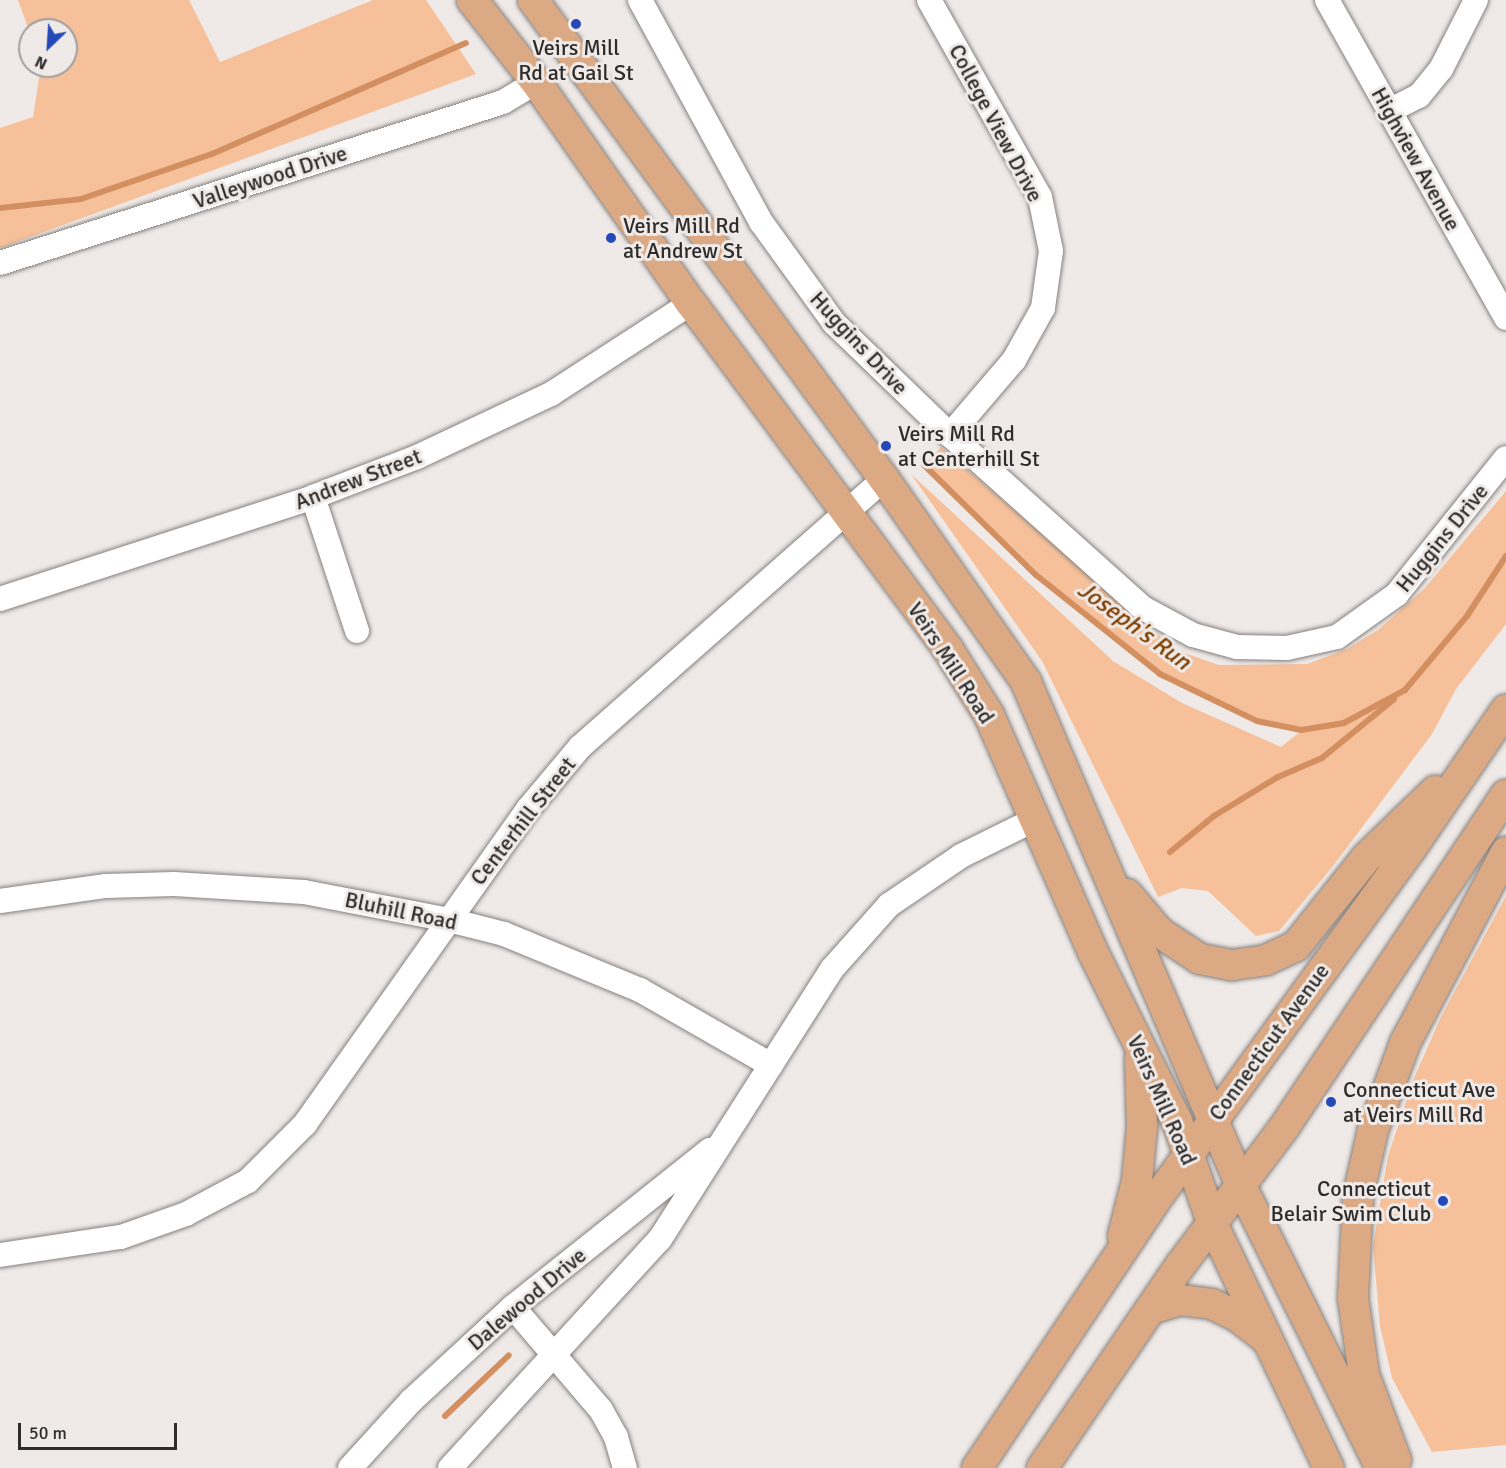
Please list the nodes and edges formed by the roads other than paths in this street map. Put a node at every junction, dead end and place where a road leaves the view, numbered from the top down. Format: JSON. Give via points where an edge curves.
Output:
{"nodes":[{"id":1,"x":472,"y":0,"type":"edge"},
{"id":2,"x":533,"y":0,"type":"edge"},
{"id":3,"x":640,"y":0,"type":"edge"},
{"id":4,"x":929,"y":0,"type":"edge"},
{"id":5,"x":1327,"y":0,"type":"edge"},
{"id":6,"x":1476,"y":0,"type":"edge"},
{"id":7,"x":536,"y":82,"type":"junction"},
{"id":8,"x":1389,"y":111,"type":"junction"},
{"id":9,"x":0,"y":263,"type":"edge"},
{"id":10,"x":691,"y":303,"type":"junction"},
{"id":11,"x":1506,"y":318,"type":"edge"},
{"id":12,"x":950,"y":435,"type":"junction"},
{"id":13,"x":1506,"y":458,"type":"edge"},
{"id":14,"x":884,"y":479,"type":"junction"},
{"id":15,"x":313,"y":497,"type":"junction"},
{"id":16,"x":845,"y":515,"type":"junction"},
{"id":17,"x":0,"y":599,"type":"edge"},
{"id":18,"x":357,"y":631,"type":"dead end"},
{"id":19,"x":1506,"y":710,"type":"edge"},
{"id":20,"x":1487,"y":741,"type":"junction"},
{"id":21,"x":1506,"y":795,"type":"edge"},
{"id":22,"x":1034,"y":820,"type":"junction"},
{"id":23,"x":1506,"y":852,"type":"edge"},
{"id":24,"x":1102,"y":863,"type":"junction"},
{"id":25,"x":0,"y":901,"type":"edge"},
{"id":26,"x":449,"y":920,"type":"junction"},
{"id":27,"x":1139,"y":1049,"type":"junction"},
{"id":28,"x":771,"y":1065,"type":"junction"},
{"id":29,"x":1214,"y":1117,"type":"junction"},
{"id":30,"x":717,"y":1145,"type":"junction"},
{"id":31,"x":1188,"y":1155,"type":"junction"},
{"id":32,"x":1242,"y":1188,"type":"junction"},
{"id":33,"x":1213,"y":1225,"type":"junction"},
{"id":34,"x":0,"y":1254,"type":"edge"},
{"id":35,"x":1103,"y":1277,"type":"junction"},
{"id":36,"x":513,"y":1307,"type":"junction"},
{"id":37,"x":1151,"y":1309,"type":"junction"},
{"id":38,"x":1269,"y":1341,"type":"junction"},
{"id":39,"x":555,"y":1356,"type":"junction"},
{"id":40,"x":350,"y":1468,"type":"edge"},
{"id":41,"x":450,"y":1468,"type":"edge"},
{"id":42,"x":625,"y":1468,"type":"edge"},
{"id":43,"x":977,"y":1468,"type":"edge"},
{"id":44,"x":1042,"y":1468,"type":"edge"},
{"id":45,"x":1329,"y":1468,"type":"edge"},
{"id":46,"x":1382,"y":1468,"type":"edge"},
{"id":47,"x":1399,"y":1468,"type":"edge"}],
"edges":[{"from":1,"to":7,"type":"main road","name":"Veirs Mill Road"},
{"from":2,"to":14,"type":"main road","name":"Veirs Mill Road"},
{"from":3,"to":12,"type":"street","name":"Huggins Drive","via":[[761,222],[797,276],[834,323]]},
{"from":4,"to":12,"type":"street","name":"College View Drive","via":[[1040,197],[1051,251],[1043,308],[1014,360]]},
{"from":5,"to":8,"type":"street","name":"Highview Avenue"},
{"from":6,"to":8,"type":"street","via":[[1441,69],[1419,96]]},
{"from":7,"to":9,"type":"street","name":"Valleywood Drive","via":[[503,102]]},
{"from":7,"to":10,"type":"main road","name":"Veirs Mill Road"},
{"from":8,"to":11,"type":"street","name":"Highview Avenue"},
{"from":10,"to":15,"type":"street","name":"Andrew Street","via":[[551,394],[417,457]]},
{"from":10,"to":16,"type":"main road","name":"Veirs Mill Road"},
{"from":12,"to":13,"type":"street","name":"Huggins Drive","via":[[1143,608],[1193,635],[1237,647],[1287,648],[1337,637],[1397,594]]},
{"from":14,"to":16,"type":"street","name":"Centerhill Street"},
{"from":14,"to":24,"type":"main road","name":"Veirs Mill Road","via":[[1026,682]]},
{"from":15,"to":17,"type":"street","name":"Andrew Street"},
{"from":15,"to":18,"type":"street"},
{"from":16,"to":22,"type":"main road","name":"Veirs Mill Road","via":[[949,651],[989,715]]},
{"from":16,"to":26,"type":"street","name":"Centerhill Street","via":[[580,747],[528,809]]},
{"from":19,"to":20,"type":"main road","name":"Connecticut Avenue"},
{"from":20,"to":24,"type":"main road","via":[[1367,857],[1296,946],[1266,960],[1232,965],[1183,951],[1159,932]]},
{"from":20,"to":29,"type":"main road","name":"Connecticut Avenue"},
{"from":21,"to":32,"type":"main road"},
{"from":22,"to":27,"type":"main road","name":"Veirs Mill Road"},
{"from":22,"to":28,"type":"street","name":"Dalewood Drive","via":[[961,856],[889,905],[832,969]]},
{"from":23,"to":47,"type":"main road","via":[[1406,1043],[1373,1130],[1359,1196],[1353,1260],[1357,1328],[1364,1375]]},
{"from":24,"to":29,"type":"main road","name":"Veirs Mill Road"},
{"from":25,"to":26,"type":"street","name":"Bluhill Road","via":[[106,886],[174,884],[304,892]]},
{"from":26,"to":28,"type":"street","name":"Bluhill Road","via":[[504,934],[639,990]]},
{"from":26,"to":34,"type":"street","name":"Centerhill Street","via":[[305,1124],[248,1181],[186,1214],[121,1236]]},
{"from":27,"to":31,"type":"main road","name":"Veirs Mill Road","via":[[1177,1121]]},
{"from":27,"to":35,"type":"main road","via":[[1142,1127],[1137,1181],[1126,1228]]},
{"from":28,"to":30,"type":"street","name":"Dalewood Drive"},
{"from":29,"to":31,"type":"main road","name":"Connecticut Avenue"},
{"from":29,"to":32,"type":"main road","name":"Veirs Mill Road"},
{"from":30,"to":36,"type":"street","name":"Dalewood Drive"},
{"from":30,"to":39,"type":"street","name":"Dalewood Drive","via":[[696,1186],[660,1239]]},
{"from":31,"to":33,"type":"main road","name":"Veirs Mill Road"},
{"from":31,"to":35,"type":"main road","name":"Connecticut Avenue"},
{"from":32,"to":33,"type":"main road"},
{"from":32,"to":46,"type":"main road","name":"Veirs Mill Road"},
{"from":33,"to":37,"type":"main road"},
{"from":33,"to":38,"type":"main road","name":"Veirs Mill Road"},
{"from":35,"to":43,"type":"main road","name":"Connecticut Avenue"},
{"from":36,"to":39,"type":"street"},
{"from":36,"to":40,"type":"street","name":"Dalewood Drive","via":[[411,1401]]},
{"from":37,"to":38,"type":"main road","via":[[1180,1300],[1212,1304],[1237,1316]]},
{"from":37,"to":44,"type":"main road"},
{"from":38,"to":45,"type":"main road","name":"Veirs Mill Road"},
{"from":39,"to":41,"type":"street","name":"Dalewood Drive"},
{"from":39,"to":42,"type":"street","via":[[601,1410],[616,1437]]}]}
